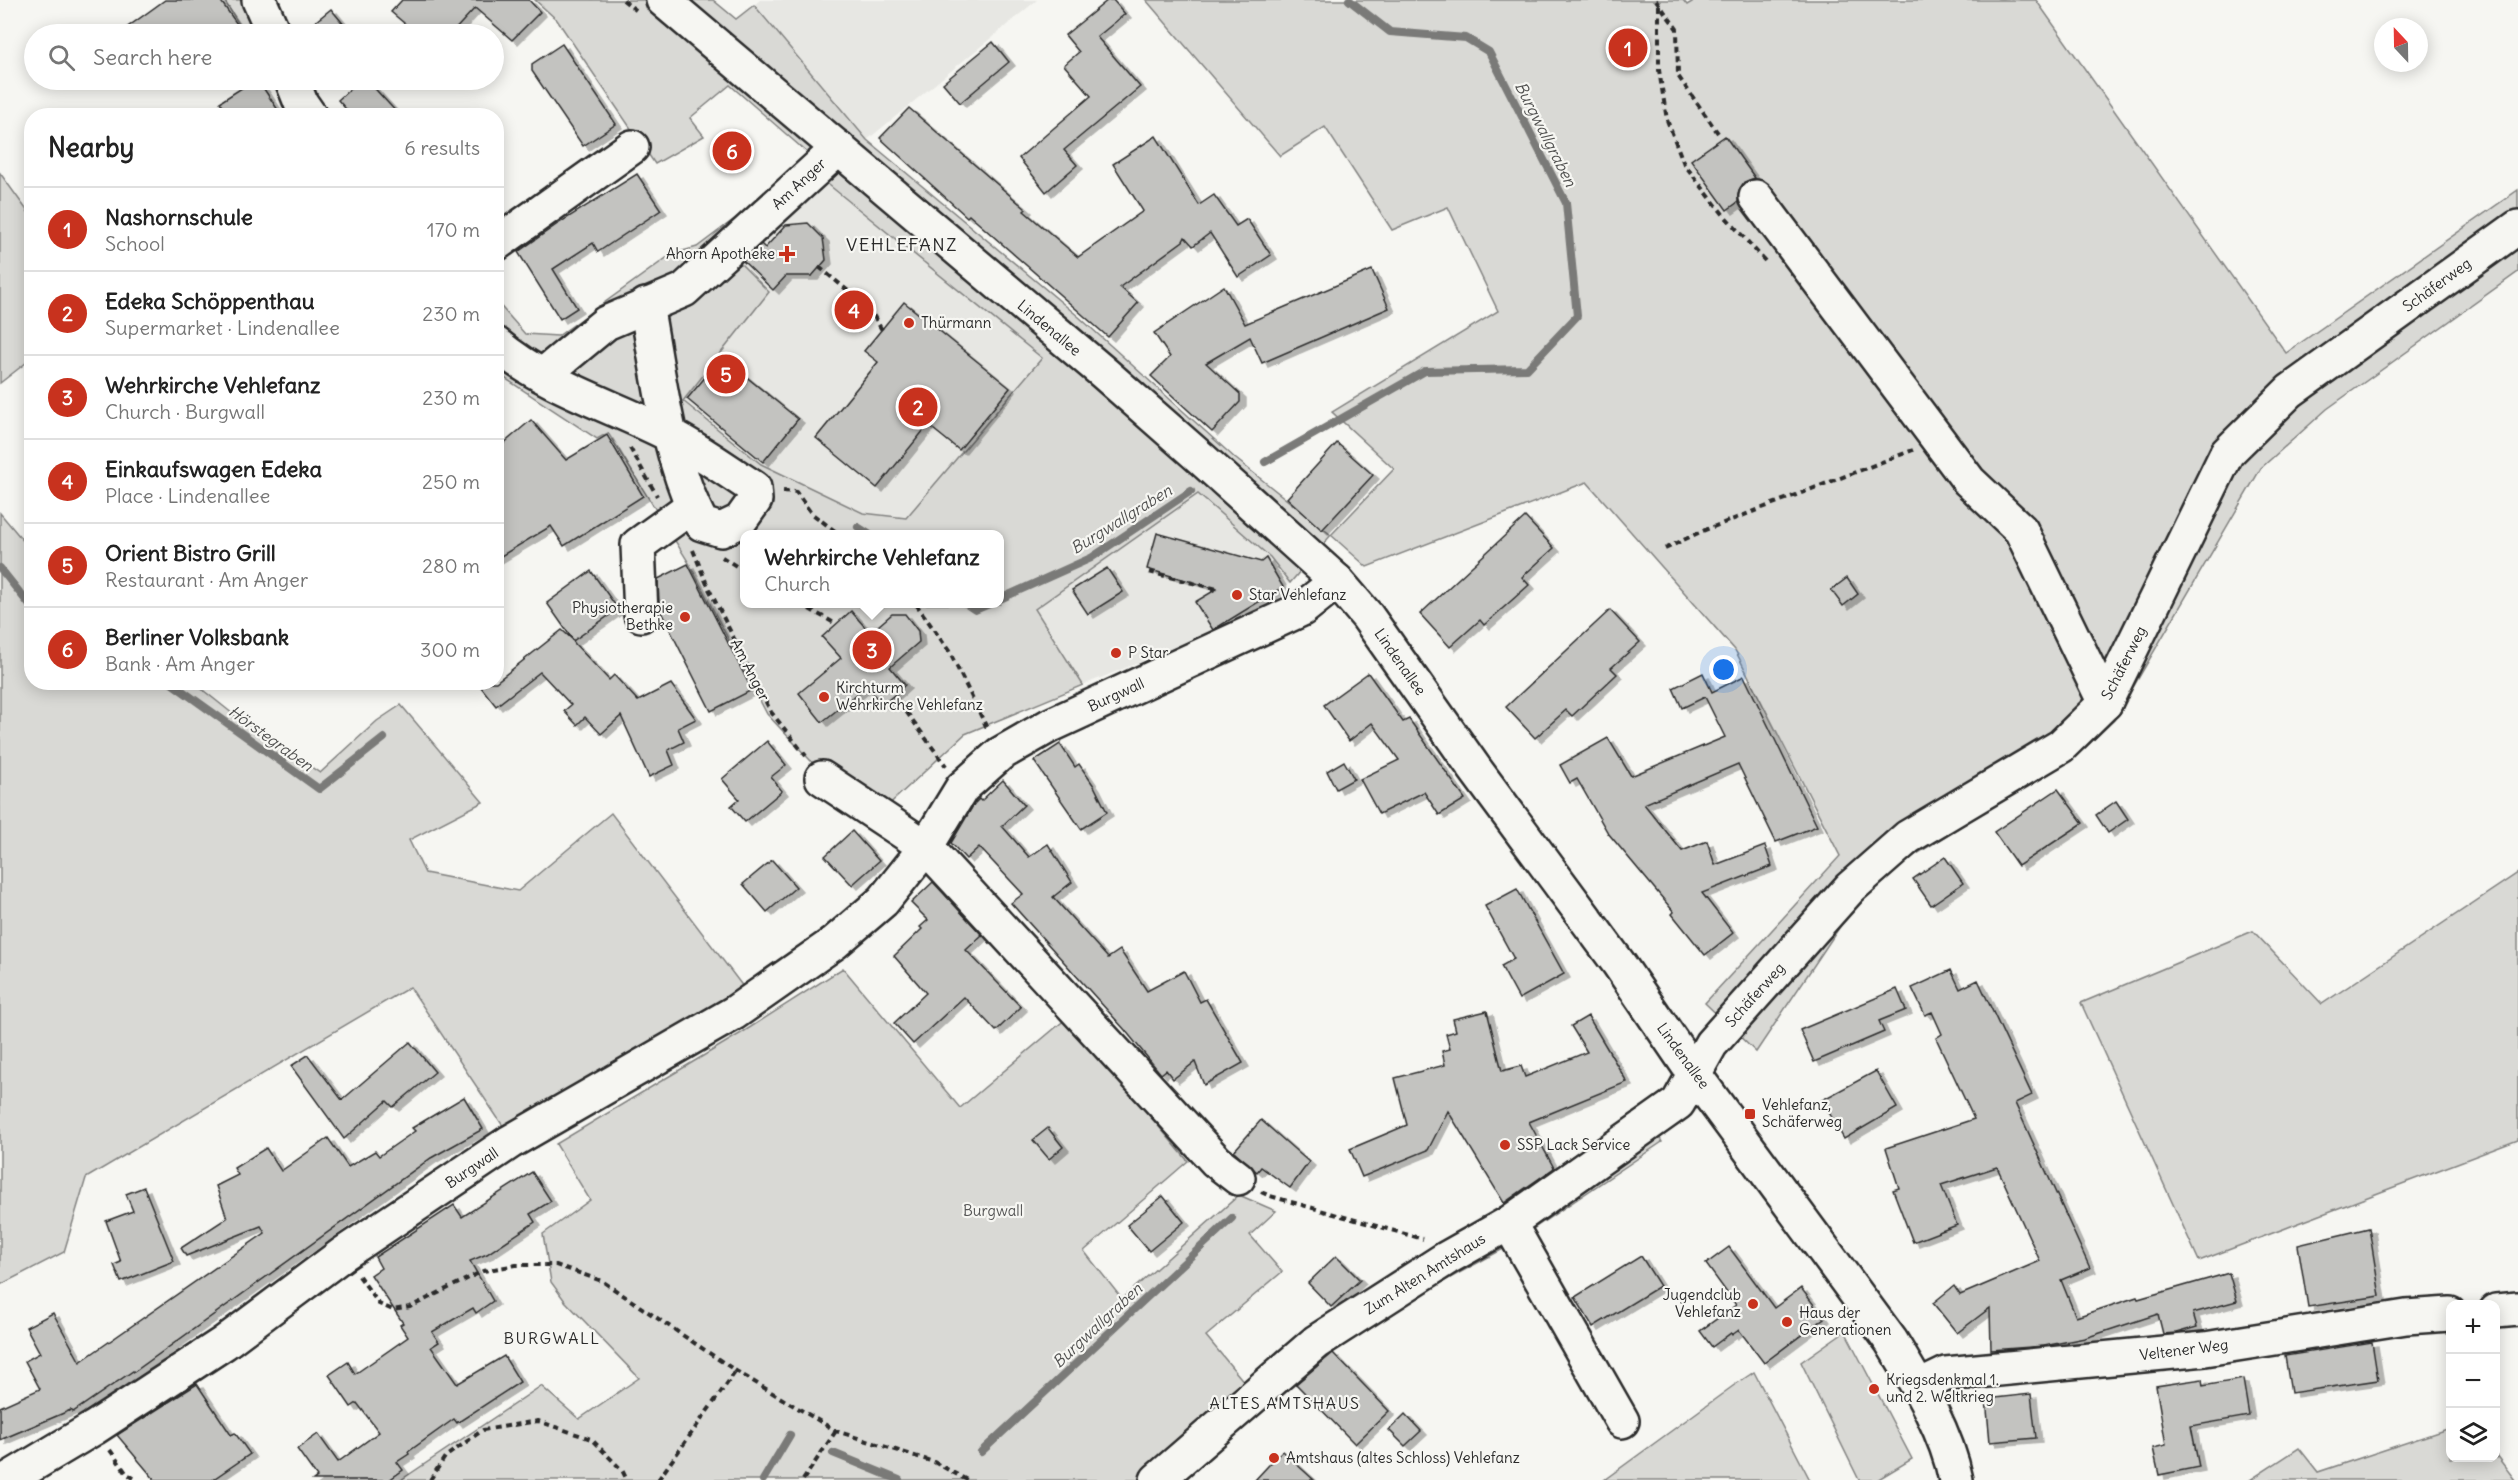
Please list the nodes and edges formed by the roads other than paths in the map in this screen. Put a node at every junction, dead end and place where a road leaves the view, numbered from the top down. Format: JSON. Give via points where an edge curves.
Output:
{"nodes":[{"id":1,"x":663,"y":0,"type":"edge"},
{"id":2,"x":296,"y":90,"type":"edge"},
{"id":3,"x":304,"y":108,"type":"edge"},
{"id":4,"x":633,"y":147,"type":"dead end"},
{"id":5,"x":838,"y":148,"type":"junction"},
{"id":6,"x":1756,"y":196,"type":"dead end"},
{"id":7,"x":2518,"y":226,"type":"edge"},
{"id":8,"x":504,"y":238,"type":"edge"},
{"id":9,"x":646,"y":305,"type":"junction"},
{"id":10,"x":504,"y":351,"type":"edge"},
{"id":11,"x":543,"y":375,"type":"junction"},
{"id":12,"x":670,"y":435,"type":"junction"},
{"id":13,"x":688,"y":517,"type":"junction"},
{"id":14,"x":1337,"y":582,"type":"junction"},
{"id":15,"x":641,"y":615,"type":"dead end"},
{"id":16,"x":2105,"y":704,"type":"junction"},
{"id":17,"x":822,"y":778,"type":"road end"},
{"id":18,"x":926,"y":847,"type":"junction"},
{"id":19,"x":1694,"y":1074,"type":"junction"},
{"id":20,"x":1238,"y":1179,"type":"road end"},
{"id":21,"x":1509,"y":1223,"type":"junction"},
{"id":22,"x":2518,"y":1309,"type":"edge"},
{"id":23,"x":2500,"y":1311,"type":"edge"},
{"id":24,"x":2446,"y":1314,"type":"edge"},
{"id":25,"x":1919,"y":1387,"type":"junction"},
{"id":26,"x":1622,"y":1421,"type":"dead end"},
{"id":27,"x":7,"y":1480,"type":"edge"},
{"id":28,"x":1157,"y":1480,"type":"edge"},
{"id":29,"x":1956,"y":1480,"type":"edge"}],
"edges":[{"from":1,"to":5,"type":"street","name":"Lindenallee"},
{"from":2,"to":3,"type":"street"},
{"from":4,"to":8,"type":"street"},
{"from":5,"to":9,"type":"street","name":"Am Anger","via":[[684,290]]},
{"from":5,"to":14,"type":"street","name":"Lindenallee","via":[[1195,452]]},
{"from":6,"to":16,"type":"street","via":[[1969,481],[2021,530]]},
{"from":7,"to":16,"type":"street","name":"Schäferweg","via":[[2290,391],[2227,453]]},
{"from":9,"to":11,"type":"street","name":"Am Anger","via":[[606,322]]},
{"from":9,"to":12,"type":"street"},
{"from":10,"to":11,"type":"street"},
{"from":11,"to":12,"type":"street"},
{"from":12,"to":13,"type":"street"},
{"from":12,"to":13,"type":"street","via":[[754,488],[755,500],[740,521],[721,530]]},
{"from":13,"to":15,"type":"street","via":[[638,545]]},
{"from":14,"to":18,"type":"street","name":"Burgwall","via":[[1302,609],[1048,726],[1000,754],[962,788]]},
{"from":14,"to":19,"type":"street","name":"Lindenallee","via":[[1367,616]]},
{"from":16,"to":19,"type":"street","name":"Schäferweg","via":[[2061,746],[1908,837],[1850,888],[1711,1044]]},
{"from":17,"to":18,"type":"street"},
{"from":18,"to":20,"type":"street","via":[[1216,1161]]},
{"from":18,"to":27,"type":"street","name":"Burgwall","via":[[884,901],[816,956],[734,1013],[510,1142],[343,1254],[224,1343]]},
{"from":19,"to":21,"type":"street","name":"Zum Alten Amtshaus","via":[[1678,1103]]},
{"from":19,"to":25,"type":"street","name":"Lindenallee","via":[[1892,1341]]},
{"from":21,"to":26,"type":"street"},
{"from":21,"to":28,"type":"street","name":"Zum Alten Amtshaus","via":[[1316,1341]]},
{"from":22,"to":23,"type":"street"},
{"from":24,"to":25,"type":"street","name":"Veltener Weg","via":[[2406,1317],[2205,1349],[1946,1374]]},
{"from":25,"to":29,"type":"street","name":"Lindenallee","via":[[1943,1437]]}]}
